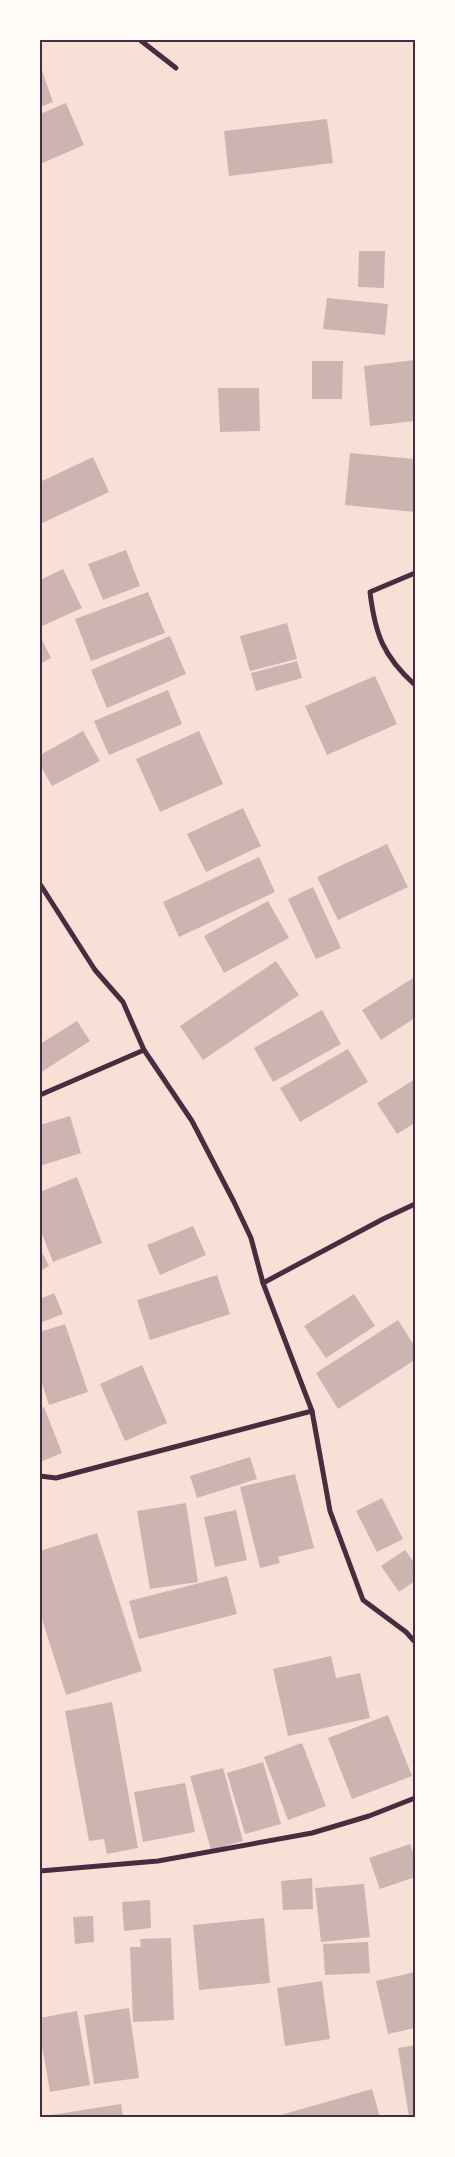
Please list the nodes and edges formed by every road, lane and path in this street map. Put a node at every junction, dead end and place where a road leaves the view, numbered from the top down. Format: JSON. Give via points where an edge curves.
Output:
{"nodes":[{"id":1,"x":140,"y":40,"type":"edge"},
{"id":2,"x":176,"y":68,"type":"dead end"},
{"id":3,"x":415,"y":573,"type":"edge"},
{"id":4,"x":415,"y":684,"type":"edge"},
{"id":5,"x":40,"y":884,"type":"edge"},
{"id":6,"x":144,"y":1050,"type":"junction"},
{"id":7,"x":40,"y":1095,"type":"edge"},
{"id":8,"x":415,"y":1204,"type":"edge"},
{"id":9,"x":263,"y":1283,"type":"junction"},
{"id":10,"x":312,"y":1411,"type":"junction"},
{"id":11,"x":40,"y":1476,"type":"edge"},
{"id":12,"x":415,"y":1642,"type":"edge"},
{"id":13,"x":415,"y":1798,"type":"edge"},
{"id":14,"x":40,"y":1871,"type":"edge"}],
"edges":[{"from":1,"to":2,"type":"street"},
{"from":3,"to":4,"type":"street","via":[[370,592],[379,640],[399,670]]},
{"from":5,"to":6,"type":"street","via":[[95,970],[123,1002]]},
{"from":6,"to":7,"type":"street"},
{"from":6,"to":9,"type":"street","via":[[192,1121],[234,1202],[251,1238]]},
{"from":8,"to":9,"type":"street"},
{"from":9,"to":10,"type":"street"},
{"from":10,"to":11,"type":"street","via":[[56,1478]]},
{"from":10,"to":12,"type":"street","via":[[330,1511],[364,1600]]},
{"from":13,"to":14,"type":"street","via":[[312,1833],[158,1861]]}]}
